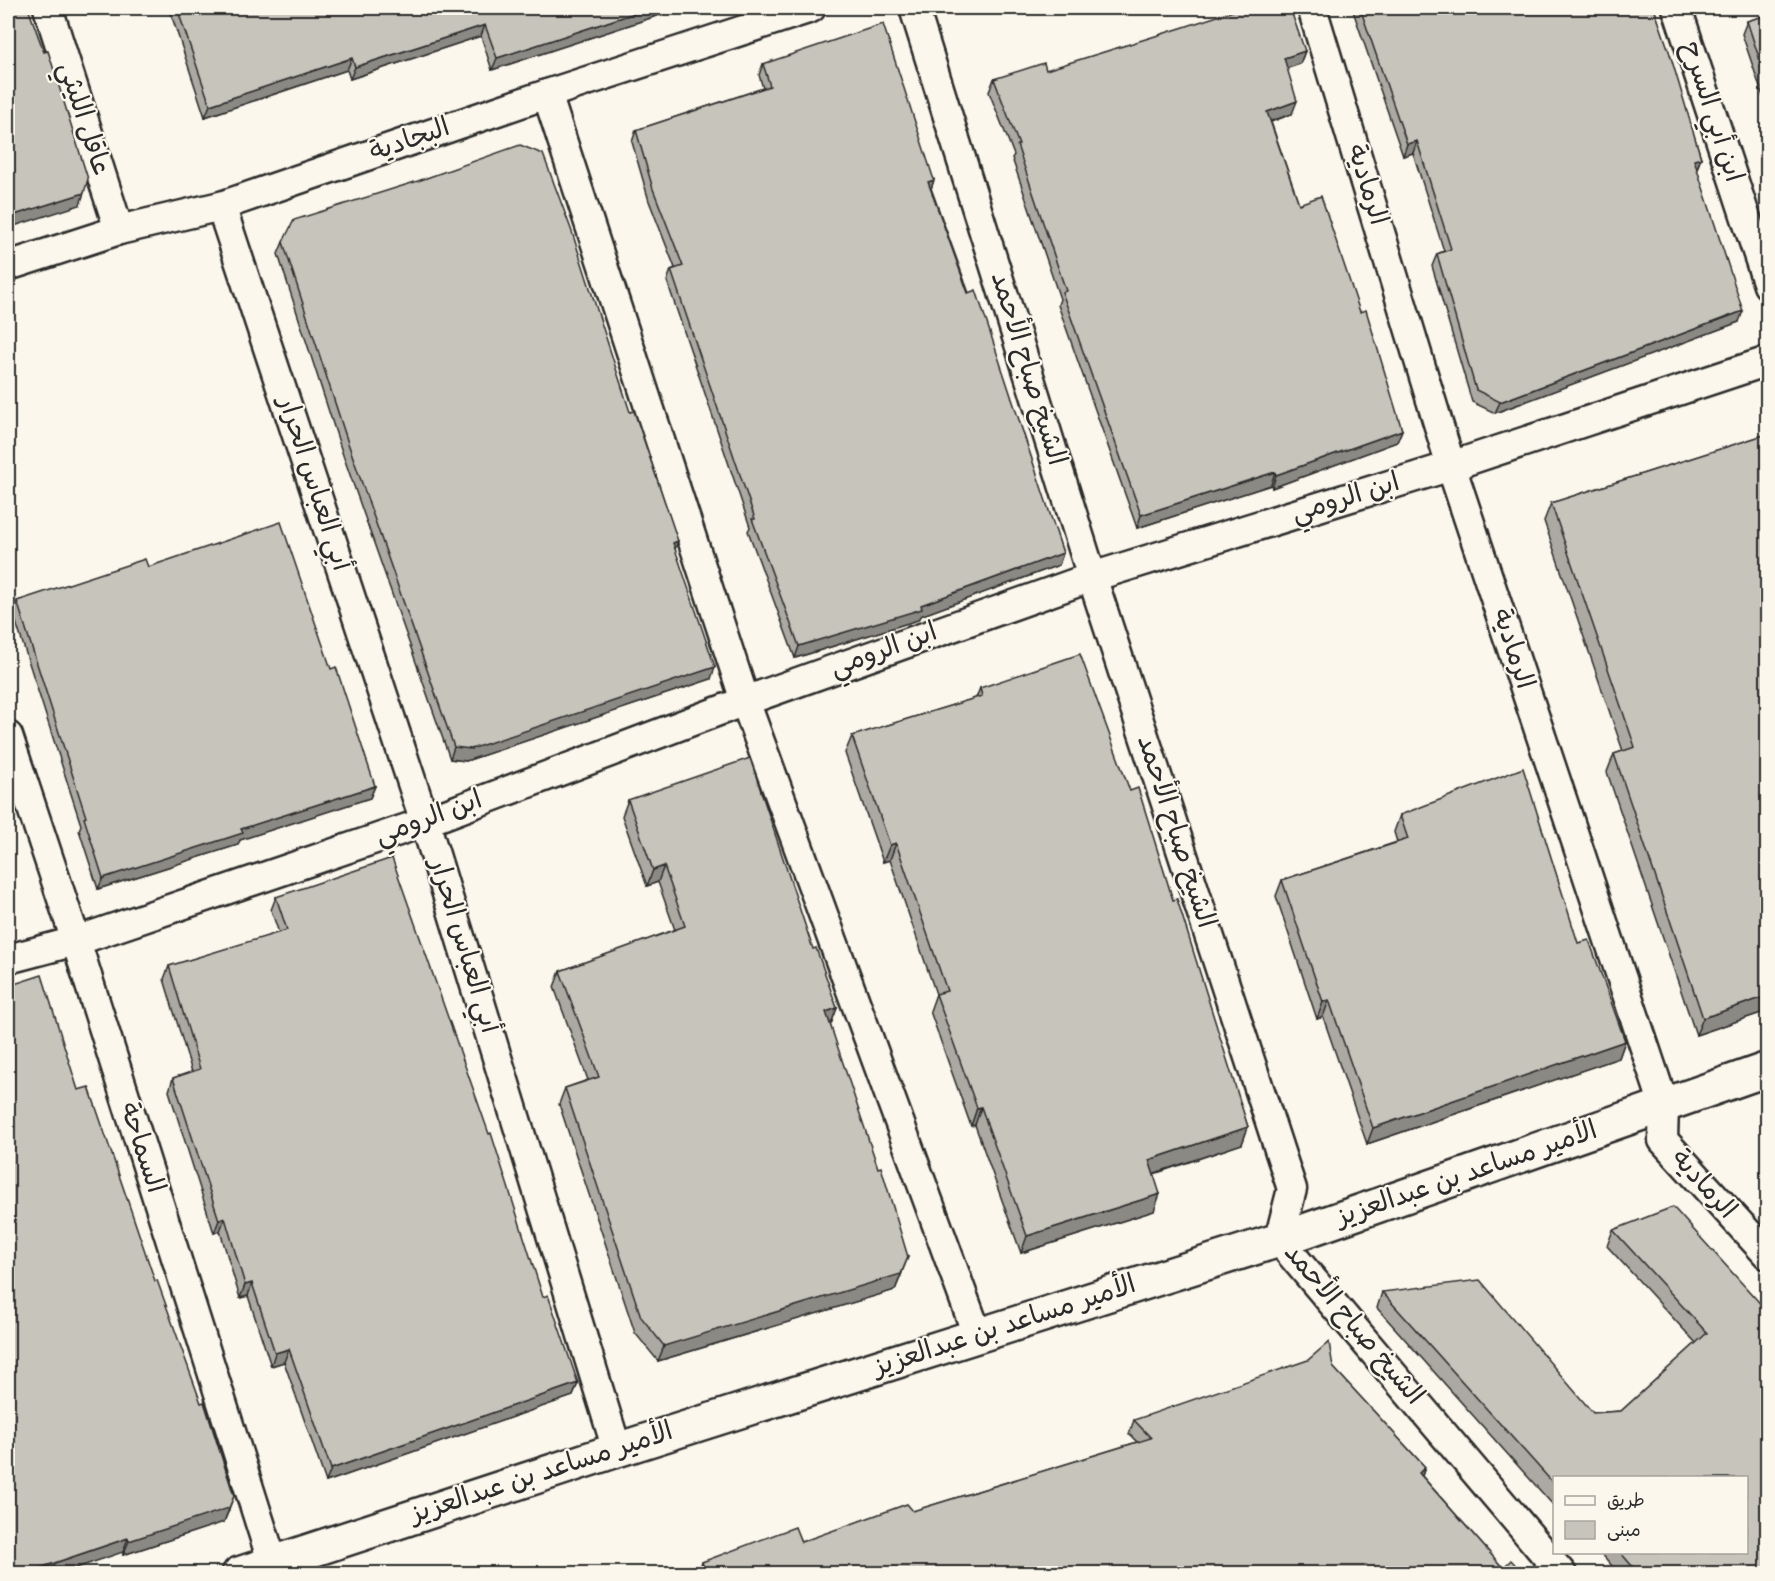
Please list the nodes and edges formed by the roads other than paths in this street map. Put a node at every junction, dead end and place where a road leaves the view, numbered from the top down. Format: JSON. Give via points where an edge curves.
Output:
{"nodes":[{"id":1,"x":48,"y":8,"type":"edge"},
{"id":2,"x":811,"y":8,"type":"edge"},
{"id":3,"x":914,"y":8,"type":"edge"},
{"id":4,"x":1312,"y":8,"type":"edge"},
{"id":5,"x":1677,"y":8,"type":"edge"},
{"id":6,"x":547,"y":94,"type":"junction"},
{"id":7,"x":221,"y":206,"type":"junction"},
{"id":8,"x":119,"y":230,"type":"junction"},
{"id":9,"x":8,"y":266,"type":"edge"},
{"id":10,"x":1767,"y":285,"type":"edge"},
{"id":11,"x":1767,"y":361,"type":"edge"},
{"id":12,"x":1451,"y":466,"type":"junction"},
{"id":13,"x":1092,"y":577,"type":"junction"},
{"id":14,"x":745,"y":701,"type":"junction"},
{"id":15,"x":8,"y":736,"type":"edge"},
{"id":16,"x":425,"y":822,"type":"junction"},
{"id":17,"x":76,"y":941,"type":"junction"},
{"id":18,"x":8,"y":959,"type":"edge"},
{"id":19,"x":1767,"y":1069,"type":"edge"},
{"id":20,"x":1664,"y":1105,"type":"junction"},
{"id":21,"x":1280,"y":1240,"type":"junction"},
{"id":22,"x":1767,"y":1255,"type":"edge"},
{"id":23,"x":978,"y":1337,"type":"junction"},
{"id":24,"x":617,"y":1450,"type":"junction"},
{"id":25,"x":272,"y":1561,"type":"junction"},
{"id":26,"x":239,"y":1574,"type":"edge"},
{"id":27,"x":1562,"y":1574,"type":"edge"}],
"edges":[{"from":1,"to":8,"type":"street","name":"عاقل الليثي"},
{"from":2,"to":6,"type":"street","name":"البجادية"},
{"from":3,"to":13,"type":"street","name":"الشيخ صباح الأحمد"},
{"from":4,"to":12,"type":"street","name":"الرمادية"},
{"from":5,"to":10,"type":"street","name":"ابن أبي السرح"},
{"from":6,"to":7,"type":"street","name":"البجادية"},
{"from":6,"to":14,"type":"street"},
{"from":7,"to":8,"type":"street","name":"البجادية"},
{"from":7,"to":16,"type":"street","name":"أبي العباس الحرار"},
{"from":8,"to":9,"type":"street","name":"البجادية"},
{"from":11,"to":12,"type":"street","name":"ابن الرومي"},
{"from":12,"to":13,"type":"street","name":"ابن الرومي"},
{"from":12,"to":20,"type":"street","name":"الرمادية"},
{"from":13,"to":14,"type":"street","name":"ابن الرومي"},
{"from":13,"to":21,"type":"street","name":"الشيخ صباح الأحمد","via":[[1292,1189]]},
{"from":14,"to":16,"type":"street","name":"ابن الرومي"},
{"from":14,"to":23,"type":"street"},
{"from":15,"to":17,"type":"street","name":"السماحة"},
{"from":16,"to":17,"type":"street","name":"ابن الرومي"},
{"from":16,"to":24,"type":"street","name":"أبي العباس الحرار"},
{"from":17,"to":18,"type":"street","name":"ابن الرومي"},
{"from":17,"to":25,"type":"street","name":"السماحة"},
{"from":19,"to":20,"type":"street","name":"الأمير مساعد بن عبدالعزيز"},
{"from":20,"to":21,"type":"street","name":"الأمير مساعد بن عبدالعزيز"},
{"from":20,"to":22,"type":"street","name":"الرمادية","via":[[1663,1140]]},
{"from":21,"to":23,"type":"street","name":"الأمير مساعد بن عبدالعزيز"},
{"from":21,"to":27,"type":"street","name":"الشيخ صباح الأحمد"},
{"from":23,"to":24,"type":"street","name":"الأمير مساعد بن عبدالعزيز"},
{"from":24,"to":25,"type":"street","name":"الأمير مساعد بن عبدالعزيز"},
{"from":25,"to":26,"type":"street","name":"الأمير مساعد بن عبدالعزيز"}]}
